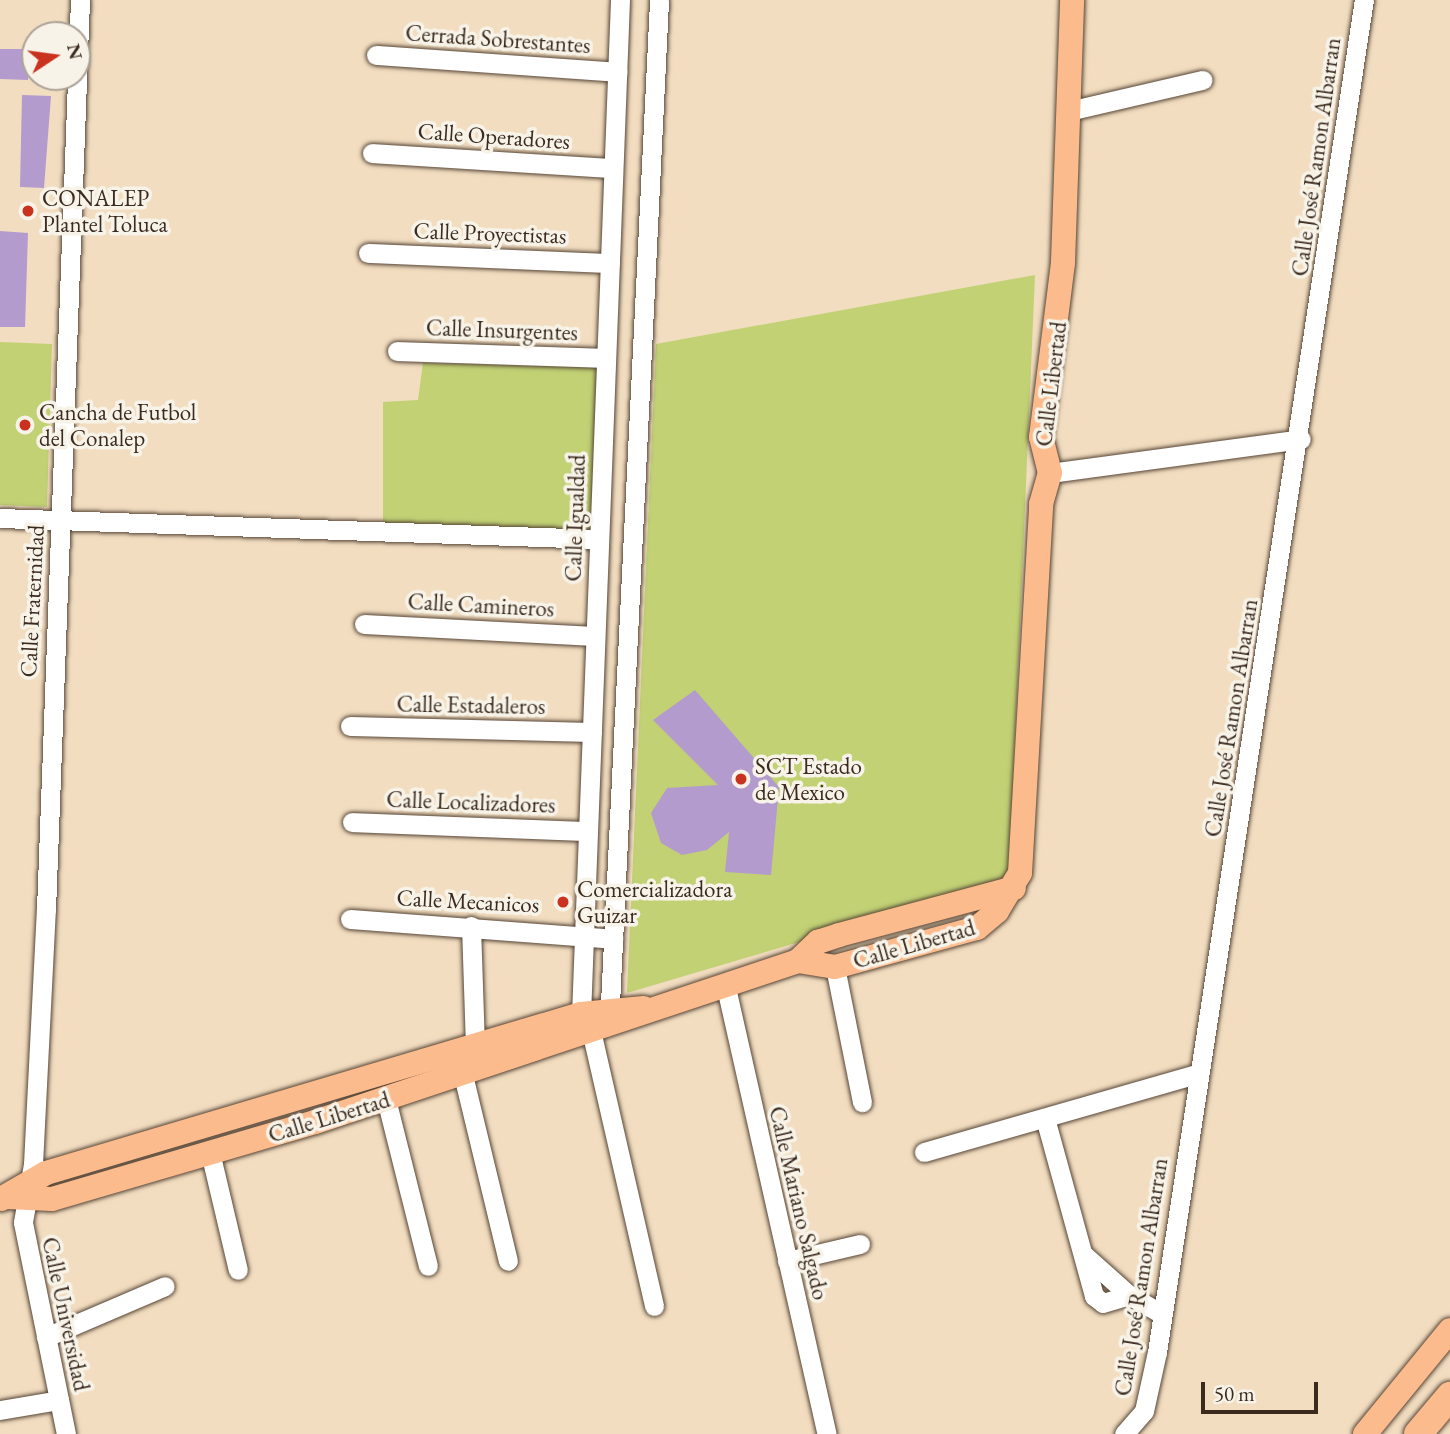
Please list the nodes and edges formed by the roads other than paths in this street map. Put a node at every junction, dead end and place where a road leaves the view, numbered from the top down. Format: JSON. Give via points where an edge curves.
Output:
{"nodes":[{"id":1,"x":80,"y":0,"type":"edge"},
{"id":2,"x":620,"y":0,"type":"edge"},
{"id":3,"x":659,"y":0,"type":"edge"},
{"id":4,"x":1072,"y":0,"type":"edge"},
{"id":5,"x":1364,"y":0,"type":"edge"},
{"id":6,"x":376,"y":55,"type":"dead end"},
{"id":7,"x":617,"y":72,"type":"junction"},
{"id":8,"x":1202,"y":80,"type":"dead end"},
{"id":9,"x":1068,"y":111,"type":"junction"},
{"id":10,"x":372,"y":153,"type":"dead end"},
{"id":11,"x":613,"y":168,"type":"junction"},
{"id":12,"x":368,"y":253,"type":"dead end"},
{"id":13,"x":610,"y":263,"type":"junction"},
{"id":14,"x":397,"y":351,"type":"dead end"},
{"id":15,"x":606,"y":358,"type":"junction"},
{"id":16,"x":1301,"y":439,"type":"junction"},
{"id":17,"x":1050,"y":473,"type":"junction"},
{"id":18,"x":0,"y":518,"type":"edge"},
{"id":19,"x":61,"y":520,"type":"junction"},
{"id":20,"x":599,"y":540,"type":"junction"},
{"id":21,"x":363,"y":624,"type":"dead end"},
{"id":22,"x":595,"y":636,"type":"junction"},
{"id":23,"x":350,"y":726,"type":"dead end"},
{"id":24,"x":592,"y":732,"type":"junction"},
{"id":25,"x":352,"y":822,"type":"dead end"},
{"id":26,"x":588,"y":831,"type":"junction"},
{"id":27,"x":1014,"y":888,"type":"junction"},
{"id":28,"x":351,"y":919,"type":"dead end"},
{"id":29,"x":471,"y":926,"type":"junction"},
{"id":30,"x":584,"y":932,"type":"junction"},
{"id":31,"x":613,"y":939,"type":"junction"},
{"id":32,"x":798,"y":961,"type":"junction"},
{"id":33,"x":835,"y":967,"type":"junction"},
{"id":34,"x":725,"y":984,"type":"junction"},
{"id":35,"x":598,"y":1021,"type":"junction"},
{"id":36,"x":475,"y":1047,"type":"junction"},
{"id":37,"x":1199,"y":1073,"type":"junction"},
{"id":38,"x":463,"y":1075,"type":"junction"},
{"id":39,"x":386,"y":1099,"type":"junction"},
{"id":40,"x":862,"y":1102,"type":"dead end"},
{"id":41,"x":1045,"y":1118,"type":"junction"},
{"id":42,"x":210,"y":1152,"type":"junction"},
{"id":43,"x":924,"y":1152,"type":"dead end"},
{"id":44,"x":18,"y":1196,"type":"edge"},
{"id":45,"x":860,"y":1244,"type":"dead end"},
{"id":46,"x":508,"y":1261,"type":"dead end"},
{"id":47,"x":787,"y":1261,"type":"junction"},
{"id":48,"x":428,"y":1266,"type":"dead end"},
{"id":49,"x":238,"y":1270,"type":"dead end"},
{"id":50,"x":164,"y":1286,"type":"dead end"},
{"id":51,"x":654,"y":1306,"type":"dead end"},
{"id":52,"x":1162,"y":1314,"type":"junction"},
{"id":53,"x":1450,"y":1330,"type":"edge"},
{"id":54,"x":46,"y":1337,"type":"junction"},
{"id":55,"x":1450,"y":1396,"type":"edge"},
{"id":56,"x":59,"y":1400,"type":"junction"},
{"id":57,"x":0,"y":1410,"type":"edge"},
{"id":58,"x":66,"y":1434,"type":"edge"},
{"id":59,"x":827,"y":1434,"type":"edge"},
{"id":60,"x":1124,"y":1434,"type":"edge"},
{"id":61,"x":1365,"y":1434,"type":"edge"},
{"id":62,"x":1419,"y":1434,"type":"edge"}],
"edges":[{"from":1,"to":19,"type":"street","name":"Calle Fraternidad"},
{"from":2,"to":7,"type":"street","name":"Calle Igualdad"},
{"from":3,"to":31,"type":"street"},
{"from":4,"to":9,"type":"main road","name":"Calle Libertad"},
{"from":5,"to":16,"type":"street","name":"Calle José Ramon Albarran"},
{"from":6,"to":7,"type":"street","name":"Cerrada Sobrestantes"},
{"from":7,"to":11,"type":"street","name":"Calle Igualdad"},
{"from":8,"to":9,"type":"street"},
{"from":9,"to":17,"type":"main road","name":"Calle Libertad","via":[[1058,331],[1041,437]]},
{"from":10,"to":11,"type":"street","name":"Calle Operadores"},
{"from":11,"to":13,"type":"street","name":"Calle Igualdad"},
{"from":12,"to":13,"type":"street","name":"Calle Proyectistas"},
{"from":13,"to":15,"type":"street","name":"Calle Igualdad"},
{"from":14,"to":15,"type":"street","name":"Calle Insurgentes"},
{"from":15,"to":20,"type":"street","name":"Calle Igualdad"},
{"from":16,"to":17,"type":"street"},
{"from":16,"to":37,"type":"street","name":"Calle José Ramon Albarran"},
{"from":17,"to":27,"type":"main road","name":"Calle Libertad","via":[[1041,503],[1022,861]]},
{"from":18,"to":19,"type":"street"},
{"from":19,"to":20,"type":"street"},
{"from":19,"to":44,"type":"street","name":"Calle Fraternidad"},
{"from":20,"to":22,"type":"street","name":"Calle Igualdad"},
{"from":21,"to":22,"type":"street","name":"Calle Camineros"},
{"from":22,"to":24,"type":"street","name":"Calle Igualdad"},
{"from":23,"to":24,"type":"street","name":"Calle Estadaleros"},
{"from":24,"to":26,"type":"street","name":"Calle Igualdad"},
{"from":25,"to":26,"type":"street","name":"Calle Localizadores"},
{"from":26,"to":30,"type":"street","name":"Calle Igualdad"},
{"from":27,"to":32,"type":"main road","name":"Calle Libertad","via":[[818,942]]},
{"from":27,"to":33,"type":"main road","name":"Calle Libertad","via":[[977,928]]},
{"from":28,"to":29,"type":"street","name":"Calle Mecanicos"},
{"from":29,"to":30,"type":"street","name":"Calle Mecanicos"},
{"from":29,"to":36,"type":"street"},
{"from":30,"to":31,"type":"street","name":"Calle Mecanicos"},
{"from":30,"to":35,"type":"street","name":"Calle Igualdad"},
{"from":31,"to":35,"type":"street"},
{"from":32,"to":33,"type":"main road","name":"Calle Libertad"},
{"from":32,"to":34,"type":"main road","name":"Calle Libertad"},
{"from":33,"to":40,"type":"street"},
{"from":34,"to":35,"type":"main road","name":"Calle Libertad"},
{"from":34,"to":47,"type":"street","name":"Calle Mariano Salgado"},
{"from":35,"to":36,"type":"main road","name":"Calle Libertad"},
{"from":35,"to":38,"type":"main road","name":"Calle Libertad"},
{"from":35,"to":51,"type":"street"},
{"from":36,"to":44,"type":"main road","name":"Calle Libertad"},
{"from":37,"to":41,"type":"street"},
{"from":37,"to":52,"type":"street","name":"Calle José Ramon Albarran"},
{"from":38,"to":39,"type":"main road","name":"Calle Libertad"},
{"from":38,"to":46,"type":"street"},
{"from":39,"to":42,"type":"main road","name":"Calle Libertad"},
{"from":39,"to":48,"type":"street"},
{"from":41,"to":43,"type":"street"},
{"from":41,"to":52,"type":"street","via":[[1098,1302],[1129,1295]]},
{"from":42,"to":44,"type":"main road","name":"Calle Libertad","via":[[52,1199]]},
{"from":42,"to":49,"type":"street"},
{"from":44,"to":54,"type":"street","name":"Calle Universidad"},
{"from":45,"to":47,"type":"street"},
{"from":47,"to":59,"type":"street","name":"Calle Mariano Salgado"},
{"from":50,"to":54,"type":"street"},
{"from":52,"to":60,"type":"street","name":"Calle José Ramon Albarran","via":[[1144,1411]]},
{"from":53,"to":61,"type":"main road"},
{"from":54,"to":56,"type":"street","name":"Calle Universidad"},
{"from":55,"to":62,"type":"highway"},
{"from":56,"to":57,"type":"street"},
{"from":56,"to":58,"type":"street","name":"Calle Universidad"}]}
